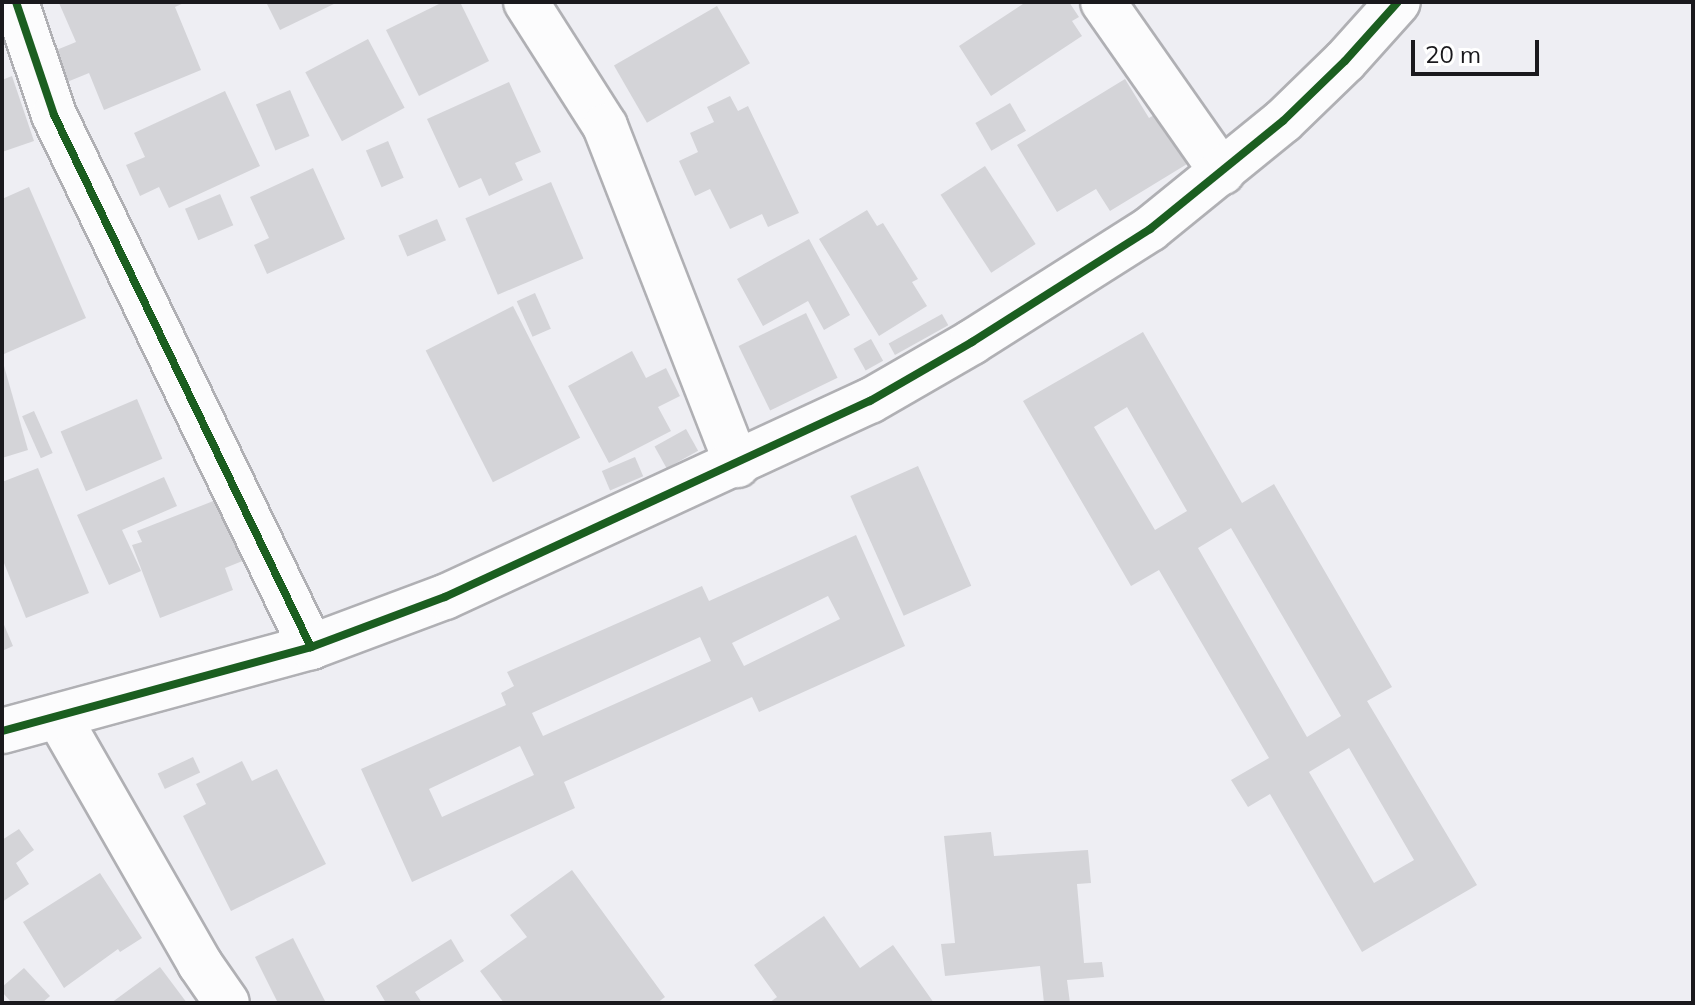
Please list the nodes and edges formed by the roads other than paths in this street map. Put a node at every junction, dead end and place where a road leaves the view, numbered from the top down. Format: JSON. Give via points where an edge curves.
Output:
{"nodes":[{"id":1,"x":16,"y":2,"type":"edge"},
{"id":2,"x":526,"y":2,"type":"edge"},
{"id":3,"x":1103,"y":2,"type":"edge"},
{"id":4,"x":1398,"y":2,"type":"edge"},
{"id":5,"x":1222,"y":172,"type":"junction"},
{"id":6,"x":737,"y":465,"type":"junction"},
{"id":7,"x":311,"y":647,"type":"junction"},
{"id":8,"x":58,"y":716,"type":"junction"},
{"id":9,"x":2,"y":731,"type":"edge"},
{"id":10,"x":227,"y":1003,"type":"edge"}],
"edges":[{"from":1,"to":7,"type":"street","via":[[54,115]]},
{"from":2,"to":6,"type":"street","via":[[605,126]]},
{"from":3,"to":5,"type":"street"},
{"from":4,"to":5,"type":"street","via":[[1345,61]]},
{"from":5,"to":6,"type":"street","via":[[1150,229],[972,342],[870,401]]},
{"from":6,"to":7,"type":"street","via":[[445,597]]},
{"from":7,"to":8,"type":"street"},
{"from":8,"to":9,"type":"street"},
{"from":8,"to":10,"type":"street"}]}
